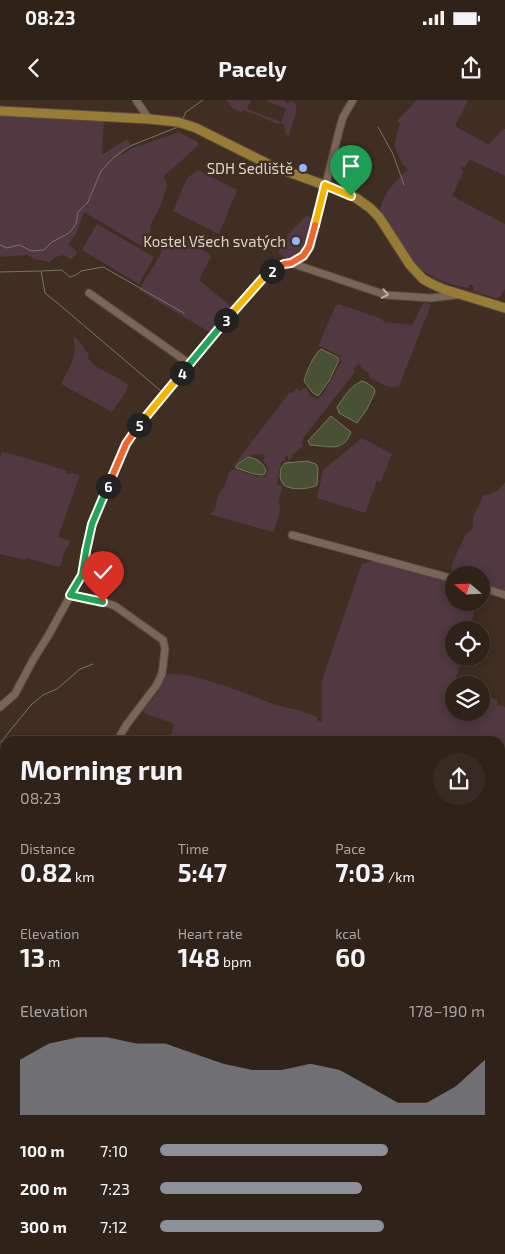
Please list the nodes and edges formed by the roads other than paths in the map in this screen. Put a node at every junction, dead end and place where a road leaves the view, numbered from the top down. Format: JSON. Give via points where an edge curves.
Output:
{"nodes":[{"id":1,"x":136,"y":100,"type":"edge"},
{"id":2,"x":353,"y":100,"type":"edge"},
{"id":3,"x":0,"y":111,"type":"edge"},
{"id":4,"x":149,"y":119,"type":"junction"},
{"id":5,"x":325,"y":185,"type":"junction"},
{"id":6,"x":291,"y":263,"type":"junction"},
{"id":7,"x":89,"y":293,"type":"dead end"},
{"id":8,"x":459,"y":294,"type":"junction"},
{"id":9,"x":505,"y":308,"type":"edge"},
{"id":10,"x":190,"y":364,"type":"junction"},
{"id":11,"x":292,"y":535,"type":"dead end"},
{"id":12,"x":445,"y":577,"type":"edge"},
{"id":13,"x":490,"y":590,"type":"edge"},
{"id":14,"x":70,"y":595,"type":"junction"},
{"id":15,"x":505,"y":595,"type":"edge"},
{"id":16,"x":0,"y":707,"type":"edge"},
{"id":17,"x":120,"y":736,"type":"edge"}],
"edges":[{"from":1,"to":4,"type":"street"},
{"from":2,"to":5,"type":"street","via":[[338,131]]},
{"from":3,"to":4,"type":"main road"},
{"from":4,"to":5,"type":"main road","via":[[196,128],[279,169]]},
{"from":5,"to":6,"type":"street","via":[[309,247],[303,256]]},
{"from":5,"to":8,"type":"main road","via":[[372,209],[423,279]]},
{"from":6,"to":8,"type":"street","one_way":true,"via":[[386,295],[431,298]]},
{"from":6,"to":10,"type":"street","via":[[269,272]]},
{"from":7,"to":10,"type":"street"},
{"from":8,"to":9,"type":"main road"},
{"from":10,"to":14,"type":"street","via":[[126,444],[94,518],[82,575]]},
{"from":11,"to":12,"type":"street"},
{"from":13,"to":15,"type":"street"},
{"from":14,"to":16,"type":"street","via":[[15,694]]},
{"from":14,"to":17,"type":"street","via":[[115,606],[163,640],[162,674]]}]}
